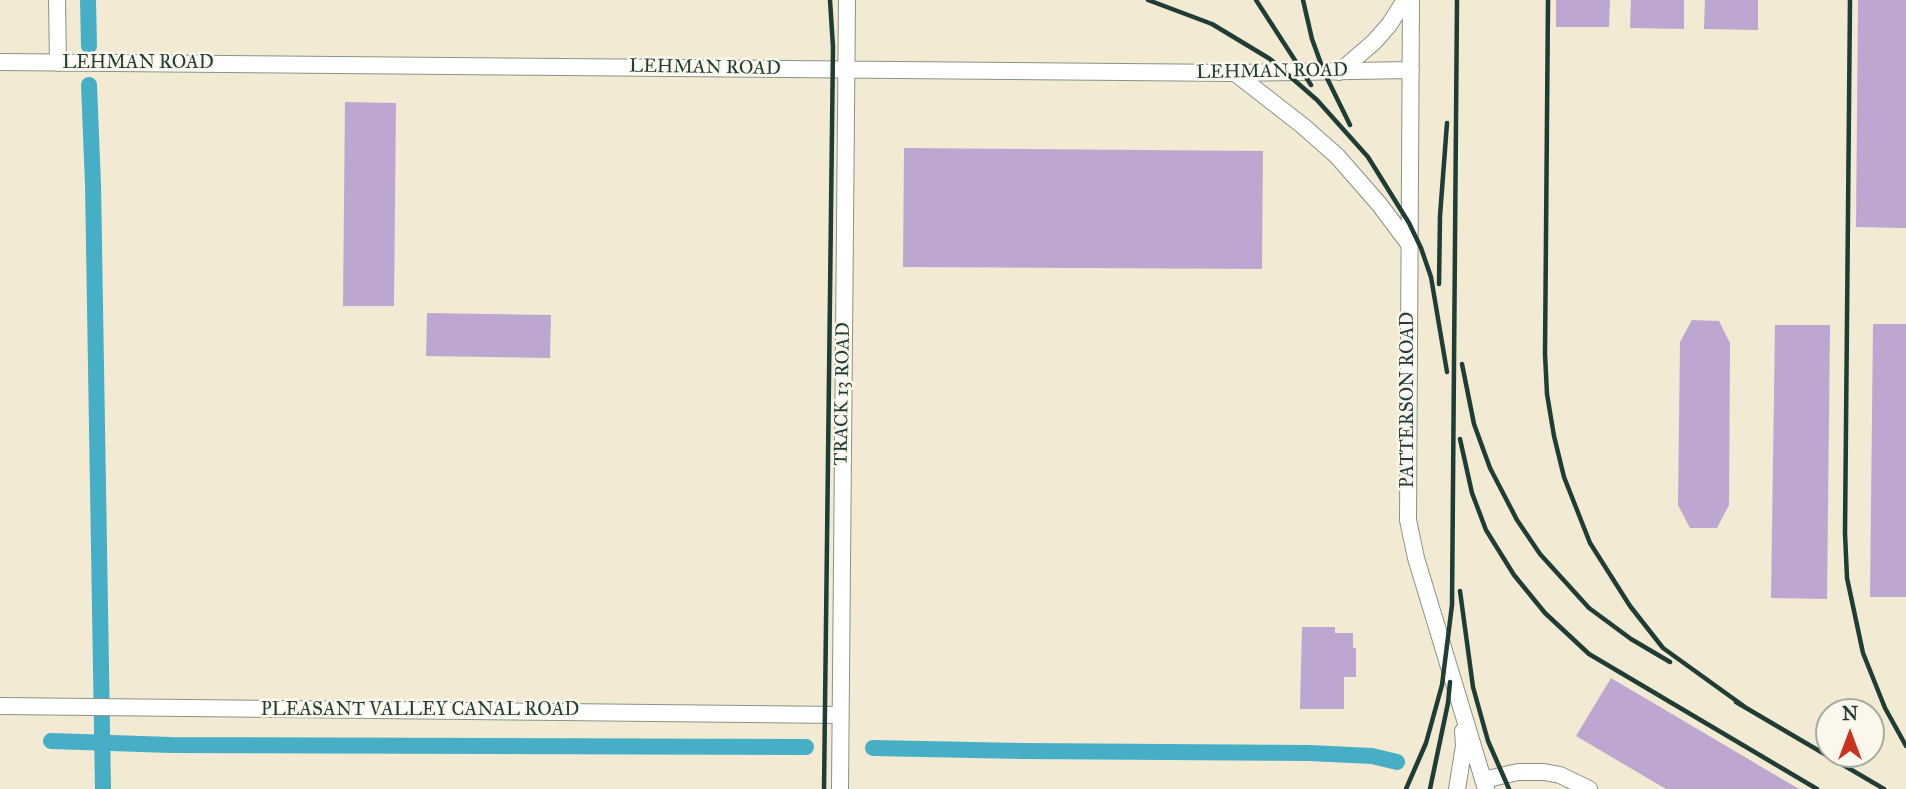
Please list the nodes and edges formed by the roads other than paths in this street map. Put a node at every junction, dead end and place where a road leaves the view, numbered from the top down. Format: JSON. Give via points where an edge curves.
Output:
{"nodes":[{"id":1,"x":57,"y":0,"type":"edge"},
{"id":2,"x":847,"y":0,"type":"edge"},
{"id":3,"x":1405,"y":0,"type":"edge"},
{"id":4,"x":1411,"y":0,"type":"edge"},
{"id":5,"x":0,"y":62,"type":"edge"},
{"id":6,"x":58,"y":63,"type":"junction"},
{"id":7,"x":846,"y":69,"type":"junction"},
{"id":8,"x":1410,"y":70,"type":"junction"},
{"id":9,"x":1339,"y":72,"type":"junction"},
{"id":10,"x":1235,"y":73,"type":"junction"},
{"id":11,"x":1409,"y":244,"type":"junction"},
{"id":12,"x":0,"y":706,"type":"edge"},
{"id":13,"x":1463,"y":708,"type":"junction"},
{"id":14,"x":840,"y":715,"type":"junction"},
{"id":15,"x":1484,"y":785,"type":"edge"},
{"id":16,"x":840,"y":789,"type":"edge"},
{"id":17,"x":1457,"y":789,"type":"edge"},
{"id":18,"x":1589,"y":789,"type":"edge"}],
"edges":[{"from":1,"to":6,"type":"street"},
{"from":2,"to":7,"type":"street","name":"TRACK 13 ROAD"},
{"from":3,"to":9,"type":"street","via":[[1374,42]]},
{"from":4,"to":8,"type":"street","name":"PATTERSON ROAD"},
{"from":5,"to":6,"type":"street","name":"LEHMAN ROAD"},
{"from":6,"to":7,"type":"street","name":"LEHMAN ROAD"},
{"from":7,"to":10,"type":"street","name":"LEHMAN ROAD"},
{"from":7,"to":14,"type":"street","name":"TRACK 13 ROAD"},
{"from":8,"to":9,"type":"street","name":"LEHMAN ROAD"},
{"from":8,"to":11,"type":"street","name":"PATTERSON ROAD"},
{"from":9,"to":10,"type":"street","name":"LEHMAN ROAD"},
{"from":10,"to":11,"type":"street","via":[[1337,156]]},
{"from":11,"to":13,"type":"street","name":"PATTERSON ROAD","via":[[1408,520]]},
{"from":12,"to":14,"type":"street","name":"PLEASANT VALLEY CANAL ROAD"},
{"from":13,"to":15,"type":"street","name":"PATTERSON ROAD"},
{"from":13,"to":17,"type":"street","via":[[1464,746]]},
{"from":14,"to":16,"type":"street","name":"TRACK 13 ROAD"},
{"from":15,"to":18,"type":"street","via":[[1518,772],[1544,772]]}]}
